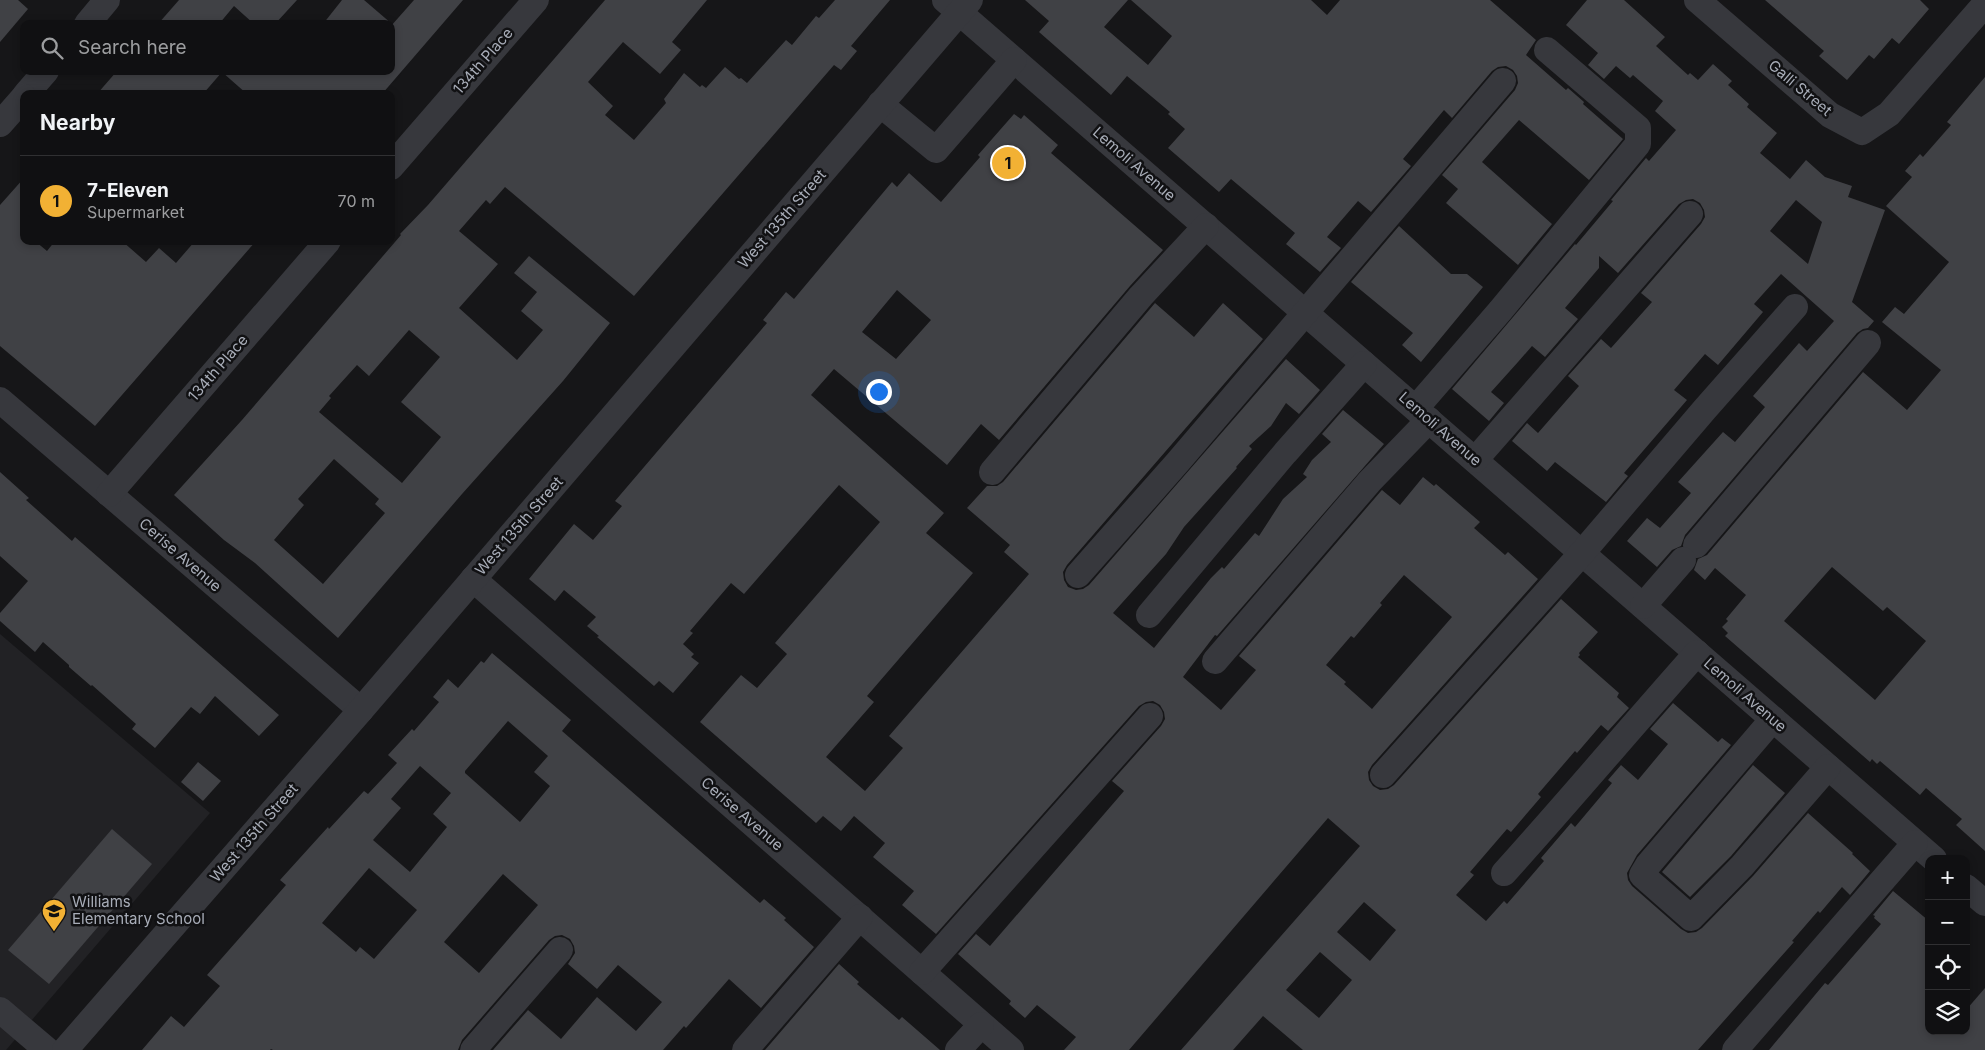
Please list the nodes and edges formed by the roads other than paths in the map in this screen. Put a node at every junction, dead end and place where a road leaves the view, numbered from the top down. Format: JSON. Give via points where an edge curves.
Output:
{"nodes":[{"id":1,"x":107,"y":0,"type":"edge"},
{"id":2,"x":536,"y":0,"type":"edge"},
{"id":3,"x":1697,"y":0,"type":"edge"},
{"id":4,"x":958,"y":4,"type":"edge"},
{"id":5,"x":1985,"y":4,"type":"edge"},
{"id":6,"x":90,"y":20,"type":"edge"},
{"id":7,"x":1547,"y":50,"type":"dead end"},
{"id":8,"x":1014,"y":60,"type":"junction"},
{"id":9,"x":43,"y":75,"type":"edge"},
{"id":10,"x":1503,"y":81,"type":"dead end"},
{"id":11,"x":29,"y":90,"type":"edge"},
{"id":12,"x":20,"y":102,"type":"edge"},
{"id":13,"x":880,"y":104,"type":"junction"},
{"id":14,"x":0,"y":124,"type":"edge"},
{"id":15,"x":395,"y":163,"type":"edge"},
{"id":16,"x":1690,"y":214,"type":"dead end"},
{"id":17,"x":1206,"y":226,"type":"junction"},
{"id":18,"x":325,"y":245,"type":"edge"},
{"id":19,"x":1795,"y":307,"type":"dead end"},
{"id":20,"x":1305,"y":313,"type":"junction"},
{"id":21,"x":1868,"y":342,"type":"dead end"},
{"id":22,"x":1364,"y":364,"type":"junction"},
{"id":23,"x":0,"y":400,"type":"edge"},
{"id":24,"x":1422,"y":414,"type":"junction"},
{"id":25,"x":1474,"y":460,"type":"junction"},
{"id":26,"x":992,"y":472,"type":"dead end"},
{"id":27,"x":109,"y":494,"type":"junction"},
{"id":28,"x":1582,"y":553,"type":"junction"},
{"id":29,"x":1078,"y":575,"type":"dead end"},
{"id":30,"x":473,"y":579,"type":"junction"},
{"id":31,"x":1642,"y":606,"type":"junction"},
{"id":32,"x":1149,"y":615,"type":"dead end"},
{"id":33,"x":1698,"y":654,"type":"junction"},
{"id":34,"x":1215,"y":661,"type":"dead end"},
{"id":35,"x":360,"y":710,"type":"junction"},
{"id":36,"x":1150,"y":716,"type":"dead end"},
{"id":37,"x":1773,"y":719,"type":"junction"},
{"id":38,"x":1828,"y":767,"type":"junction"},
{"id":39,"x":1383,"y":776,"type":"dead end"},
{"id":40,"x":1924,"y":851,"type":"edge"},
{"id":41,"x":1504,"y":873,"type":"dead end"},
{"id":42,"x":1970,"y":891,"type":"edge"},
{"id":43,"x":1985,"y":904,"type":"edge"},
{"id":44,"x":860,"y":917,"type":"junction"},
{"id":45,"x":560,"y":950,"type":"dead end"},
{"id":46,"x":922,"y":972,"type":"junction"},
{"id":47,"x":0,"y":1010,"type":"edge"},
{"id":48,"x":981,"y":1025,"type":"junction"},
{"id":49,"x":47,"y":1050,"type":"edge"},
{"id":50,"x":65,"y":1050,"type":"edge"},
{"id":51,"x":474,"y":1050,"type":"edge"},
{"id":52,"x":745,"y":1050,"type":"edge"},
{"id":53,"x":958,"y":1050,"type":"edge"},
{"id":54,"x":1010,"y":1050,"type":"edge"},
{"id":55,"x":1735,"y":1050,"type":"edge"}],
"edges":[{"from":1,"to":6,"type":"street"},
{"from":2,"to":15,"type":"street","name":"134th Place"},
{"from":3,"to":5,"type":"street","name":"Galli Street","via":[[1830,116],[1862,132],[1889,114]]},
{"from":4,"to":8,"type":"street","name":"Lemoli Avenue"},
{"from":4,"to":13,"type":"street","name":"West 135th Street"},
{"from":7,"to":24,"type":"street","via":[[1638,128],[1638,144],[1500,311]]},
{"from":8,"to":13,"type":"street","via":[[936,150]]},
{"from":8,"to":17,"type":"street","name":"Lemoli Avenue"},
{"from":9,"to":11,"type":"street"},
{"from":10,"to":20,"type":"street"},
{"from":12,"to":14,"type":"street"},
{"from":13,"to":30,"type":"street","name":"West 135th Street"},
{"from":16,"to":25,"type":"street"},
{"from":17,"to":20,"type":"street","name":"Lemoli Avenue"},
{"from":17,"to":26,"type":"street","via":[[1141,296]]},
{"from":18,"to":27,"type":"street","name":"134th Place"},
{"from":19,"to":28,"type":"street"},
{"from":20,"to":22,"type":"street","name":"Lemoli Avenue"},
{"from":20,"to":29,"type":"street"},
{"from":21,"to":31,"type":"street"},
{"from":22,"to":24,"type":"street","name":"Lemoli Avenue"},
{"from":22,"to":32,"type":"street"},
{"from":23,"to":27,"type":"street","name":"Cerise Avenue"},
{"from":24,"to":25,"type":"street","name":"Lemoli Avenue"},
{"from":24,"to":34,"type":"street","via":[[1370,481]]},
{"from":25,"to":28,"type":"street","name":"Lemoli Avenue"},
{"from":27,"to":35,"type":"street","name":"Cerise Avenue"},
{"from":28,"to":31,"type":"street","name":"Lemoli Avenue"},
{"from":28,"to":39,"type":"street"},
{"from":30,"to":35,"type":"street","name":"West 135th Street"},
{"from":30,"to":44,"type":"street","name":"Cerise Avenue"},
{"from":31,"to":33,"type":"street","name":"Lemoli Avenue"},
{"from":33,"to":37,"type":"street","name":"Lemoli Avenue"},
{"from":33,"to":41,"type":"street"},
{"from":35,"to":50,"type":"street","name":"West 135th Street"},
{"from":36,"to":46,"type":"street"},
{"from":37,"to":38,"type":"street","name":"Lemoli Avenue"},
{"from":37,"to":38,"type":"street","via":[[1642,875],[1691,918],[1742,866]]},
{"from":38,"to":40,"type":"street","name":"Lemoli Avenue"},
{"from":40,"to":55,"type":"street"},
{"from":42,"to":43,"type":"street"},
{"from":44,"to":46,"type":"street","name":"Cerise Avenue"},
{"from":44,"to":52,"type":"street"},
{"from":45,"to":51,"type":"street"},
{"from":46,"to":48,"type":"street","name":"Cerise Avenue"},
{"from":47,"to":49,"type":"street"},
{"from":48,"to":53,"type":"street"},
{"from":48,"to":54,"type":"street","name":"Cerise Avenue"}]}
